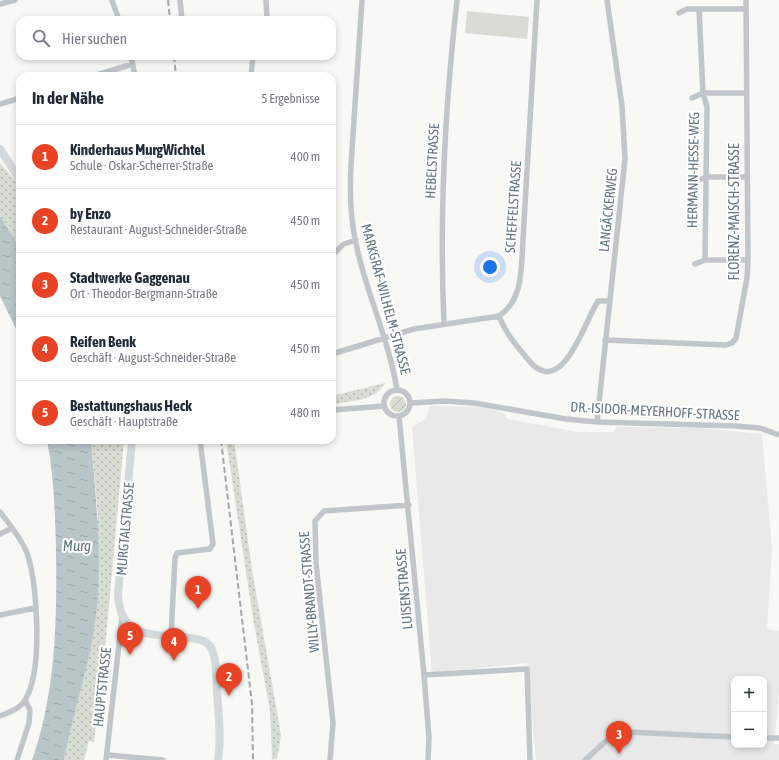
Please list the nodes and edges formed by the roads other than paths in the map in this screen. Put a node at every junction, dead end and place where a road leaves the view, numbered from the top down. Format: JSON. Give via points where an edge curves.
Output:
{"nodes":[{"id":1,"x":15,"y":0,"type":"edge"},
{"id":2,"x":112,"y":0,"type":"edge"},
{"id":3,"x":180,"y":0,"type":"edge"},
{"id":4,"x":266,"y":0,"type":"edge"},
{"id":5,"x":362,"y":0,"type":"edge"},
{"id":6,"x":457,"y":0,"type":"edge"},
{"id":7,"x":538,"y":0,"type":"edge"},
{"id":8,"x":607,"y":0,"type":"edge"},
{"id":9,"x":746,"y":0,"type":"edge"},
{"id":10,"x":0,"y":4,"type":"edge"},
{"id":11,"x":699,"y":9,"type":"junction"},
{"id":12,"x":746,"y":9,"type":"junction"},
{"id":13,"x":679,"y":13,"type":"dead end"},
{"id":14,"x":118,"y":16,"type":"edge"},
{"id":15,"x":182,"y":16,"type":"edge"},
{"id":16,"x":267,"y":16,"type":"edge"},
{"id":17,"x":132,"y":60,"type":"edge"},
{"id":18,"x":253,"y":60,"type":"edge"},
{"id":19,"x":133,"y":64,"type":"junction"},
{"id":20,"x":106,"y":72,"type":"edge"},
{"id":21,"x":134,"y":72,"type":"edge"},
{"id":22,"x":251,"y":72,"type":"edge"},
{"id":23,"x":703,"y":93,"type":"junction"},
{"id":24,"x":746,"y":93,"type":"junction"},
{"id":25,"x":692,"y":98,"type":"dead end"},
{"id":26,"x":16,"y":99,"type":"edge"},
{"id":27,"x":0,"y":104,"type":"edge"},
{"id":28,"x":0,"y":149,"type":"edge"},
{"id":29,"x":0,"y":158,"type":"edge"},
{"id":30,"x":9,"y":166,"type":"junction"},
{"id":31,"x":16,"y":175,"type":"edge"},
{"id":32,"x":706,"y":177,"type":"junction"},
{"id":33,"x":746,"y":177,"type":"junction"},
{"id":34,"x":696,"y":181,"type":"dead end"},
{"id":35,"x":356,"y":240,"type":"junction"},
{"id":36,"x":336,"y":251,"type":"edge"},
{"id":37,"x":705,"y":260,"type":"junction"},
{"id":38,"x":748,"y":260,"type":"junction"},
{"id":39,"x":695,"y":264,"type":"dead end"},
{"id":40,"x":610,"y":301,"type":"junction"},
{"id":41,"x":499,"y":316,"type":"junction"},
{"id":42,"x":444,"y":323,"type":"junction"},
{"id":43,"x":385,"y":337,"type":"junction"},
{"id":44,"x":605,"y":340,"type":"junction"},
{"id":45,"x":336,"y":353,"type":"edge"},
{"id":46,"x":397,"y":390,"type":"junction"},
{"id":47,"x":410,"y":403,"type":"junction"},
{"id":48,"x":384,"y":406,"type":"junction"},
{"id":49,"x":336,"y":410,"type":"edge"},
{"id":50,"x":400,"y":416,"type":"junction"},
{"id":51,"x":597,"y":422,"type":"junction"},
{"id":52,"x":779,"y":435,"type":"edge"},
{"id":53,"x":132,"y":444,"type":"edge"},
{"id":54,"x":200,"y":444,"type":"edge"},
{"id":55,"x":409,"y":505,"type":"junction"},
{"id":56,"x":0,"y":512,"type":"edge"},
{"id":57,"x":12,"y":528,"type":"junction"},
{"id":58,"x":0,"y":534,"type":"edge"},
{"id":59,"x":35,"y":608,"type":"junction"},
{"id":60,"x":0,"y":615,"type":"edge"},
{"id":61,"x":122,"y":618,"type":"junction"},
{"id":62,"x":171,"y":636,"type":"junction"},
{"id":63,"x":424,"y":675,"type":"junction"},
{"id":64,"x":25,"y":700,"type":"junction"},
{"id":65,"x":0,"y":716,"type":"edge"},
{"id":66,"x":731,"y":737,"type":"edge"},
{"id":67,"x":767,"y":738,"type":"edge"},
{"id":68,"x":779,"y":738,"type":"edge"},
{"id":69,"x":107,"y":757,"type":"edge"},
{"id":70,"x":17,"y":760,"type":"edge"},
{"id":71,"x":163,"y":760,"type":"edge"},
{"id":72,"x":218,"y":760,"type":"edge"},
{"id":73,"x":330,"y":760,"type":"edge"},
{"id":74,"x":428,"y":760,"type":"edge"},
{"id":75,"x":530,"y":760,"type":"edge"},
{"id":76,"x":585,"y":760,"type":"edge"}],
"edges":[{"from":1,"to":10,"type":"street"},
{"from":2,"to":14,"type":"street"},
{"from":3,"to":15,"type":"street"},
{"from":4,"to":16,"type":"street"},
{"from":5,"to":35,"type":"street","name":"MARKGRAF-WILHELM-STRASSE","via":[[350,188]]},
{"from":6,"to":42,"type":"street","name":"HEBELSTRASSE","via":[[443,167]]},
{"from":7,"to":41,"type":"street","name":"SCHEFFELSTRASSE","via":[[520,276],[517,295],[509,308]]},
{"from":8,"to":40,"type":"street","name":"LANGÄCKERWEG","via":[[622,106],[625,159],[624,188]]},
{"from":9,"to":12,"type":"street","name":"FLORENZ-MAISCH-STRASSE"},
{"from":11,"to":12,"type":"street"},
{"from":11,"to":13,"type":"street","via":[[687,9]]},
{"from":11,"to":23,"type":"street","name":"HERMANN-HESSE-WEG"},
{"from":12,"to":24,"type":"street","name":"FLORENZ-MAISCH-STRASSE"},
{"from":17,"to":19,"type":"street"},
{"from":18,"to":22,"type":"street"},
{"from":19,"to":20,"type":"street"},
{"from":19,"to":21,"type":"street"},
{"from":23,"to":24,"type":"street"},
{"from":23,"to":25,"type":"street"},
{"from":23,"to":32,"type":"street","name":"HERMANN-HESSE-WEG","via":[[707,107]]},
{"from":24,"to":33,"type":"street","name":"FLORENZ-MAISCH-STRASSE"},
{"from":26,"to":27,"type":"street"},
{"from":28,"to":30,"type":"street"},
{"from":29,"to":30,"type":"street"},
{"from":30,"to":31,"type":"street"},
{"from":32,"to":33,"type":"street"},
{"from":32,"to":34,"type":"street"},
{"from":32,"to":37,"type":"street","name":"HERMANN-HESSE-WEG"},
{"from":33,"to":38,"type":"street","name":"FLORENZ-MAISCH-STRASSE"},
{"from":35,"to":36,"type":"street","via":[[344,244]]},
{"from":35,"to":43,"type":"street","name":"MARKGRAF-WILHELM-STRASSE"},
{"from":37,"to":38,"type":"street"},
{"from":37,"to":39,"type":"street"},
{"from":38,"to":44,"type":"street","name":"FLORENZ-MAISCH-STRASSE","via":[[739,330],[732,343],[726,346]]},
{"from":40,"to":41,"type":"street","via":[[598,301],[567,360],[546,373],[530,364],[508,335]]},
{"from":40,"to":44,"type":"street","name":"LANGÄCKERWEG"},
{"from":41,"to":42,"type":"street"},
{"from":42,"to":43,"type":"street"},
{"from":43,"to":45,"type":"street"},
{"from":43,"to":46,"type":"street","name":"MARKGRAF-WILHELM-STRASSE"},
{"from":44,"to":51,"type":"street","name":"LANGÄCKERWEG"},
{"from":46,"to":47,"type":"street","via":[[406,393]]},
{"from":46,"to":48,"type":"street","via":[[387,395]]},
{"from":47,"to":50,"type":"street","via":[[407,411]]},
{"from":47,"to":51,"type":"street","name":"DR.-ISIDOR-MEYERHOFF-STRASSE","via":[[474,403]]},
{"from":48,"to":49,"type":"street"},
{"from":48,"to":50,"type":"street","via":[[390,414]]},
{"from":50,"to":55,"type":"street","name":"LUISENSTRASSE"},
{"from":51,"to":52,"type":"street","name":"DR.-ISIDOR-MEYERHOFF-STRASSE","via":[[735,426],[760,428]]},
{"from":53,"to":61,"type":"street","name":"MURGTALSTRASSE","via":[[118,594]]},
{"from":54,"to":62,"type":"street","via":[[213,544],[210,549],[184,552],[177,554],[175,558]]},
{"from":55,"to":63,"type":"street","name":"LUISENSTRASSE"},
{"from":55,"to":73,"type":"street","name":"WILLY-BRANDT-STRASSE","via":[[324,511],[315,521],[316,563],[333,723]]},
{"from":56,"to":57,"type":"street"},
{"from":57,"to":58,"type":"street"},
{"from":57,"to":59,"type":"street","via":[[27,553],[33,576]]},
{"from":59,"to":60,"type":"street"},
{"from":59,"to":64,"type":"street","via":[[35,664],[32,683]]},
{"from":61,"to":62,"type":"street","via":[[135,630]]},
{"from":61,"to":69,"type":"street","name":"HAUPTSTRASSE"},
{"from":62,"to":72,"type":"street","via":[[201,640],[212,649],[217,688]]},
{"from":63,"to":74,"type":"street","name":"LUISENSTRASSE","via":[[429,738]]},
{"from":63,"to":75,"type":"street","via":[[527,669]]},
{"from":64,"to":65,"type":"street","via":[[17,708]]},
{"from":64,"to":70,"type":"street","via":[[30,710]]},
{"from":66,"to":76,"type":"street","via":[[626,732],[608,738]]},
{"from":67,"to":68,"type":"street"},
{"from":69,"to":71,"type":"street"}]}
